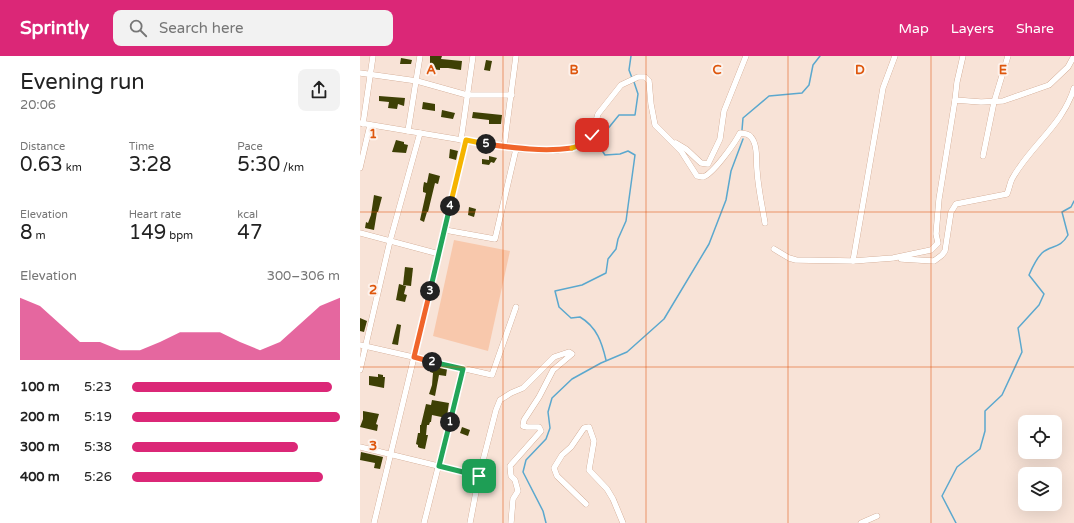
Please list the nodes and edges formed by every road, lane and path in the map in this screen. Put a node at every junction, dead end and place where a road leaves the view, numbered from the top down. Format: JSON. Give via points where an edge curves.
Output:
{"nodes":[{"id":1,"x":373,"y":56,"type":"edge"},
{"id":2,"x":420,"y":56,"type":"edge"},
{"id":3,"x":473,"y":56,"type":"edge"},
{"id":4,"x":516,"y":56,"type":"edge"},
{"id":5,"x":746,"y":56,"type":"edge"},
{"id":6,"x":895,"y":56,"type":"edge"},
{"id":7,"x":963,"y":56,"type":"edge"},
{"id":8,"x":1008,"y":56,"type":"edge"},
{"id":9,"x":1074,"y":56,"type":"edge"},
{"id":10,"x":360,"y":73,"type":"edge"},
{"id":11,"x":370,"y":75,"type":"junction"},
{"id":12,"x":417,"y":81,"type":"junction"},
{"id":13,"x":1074,"y":88,"type":"edge"},
{"id":14,"x":467,"y":95,"type":"junction"},
{"id":15,"x":512,"y":95,"type":"junction"},
{"id":16,"x":955,"y":100,"type":"junction"},
{"id":17,"x":994,"y":102,"type":"junction"},
{"id":18,"x":362,"y":124,"type":"edge"},
{"id":19,"x":370,"y":125,"type":"junction"},
{"id":20,"x":408,"y":131,"type":"junction"},
{"id":21,"x":420,"y":133,"type":"junction"},
{"id":22,"x":669,"y":139,"type":"junction"},
{"id":23,"x":464,"y":140,"type":"junction"},
{"id":24,"x":504,"y":147,"type":"junction"},
{"id":25,"x":516,"y":148,"type":"junction"},
{"id":26,"x":983,"y":156,"type":"dead end"},
{"id":27,"x":360,"y":168,"type":"edge"},
{"id":28,"x":765,"y":223,"type":"dead end"},
{"id":29,"x":445,"y":230,"type":"junction"},
{"id":30,"x":360,"y":234,"type":"edge"},
{"id":31,"x":390,"y":241,"type":"junction"},
{"id":32,"x":774,"y":249,"type":"dead end"},
{"id":33,"x":439,"y":254,"type":"junction"},
{"id":34,"x":893,"y":258,"type":"junction"},
{"id":35,"x":853,"y":261,"type":"junction"},
{"id":36,"x":516,"y":306,"type":"dead end"},
{"id":37,"x":363,"y":345,"type":"edge"},
{"id":38,"x":414,"y":357,"type":"junction"},
{"id":39,"x":463,"y":369,"type":"junction"},
{"id":40,"x":360,"y":370,"type":"edge"},
{"id":41,"x":360,"y":447,"type":"edge"},
{"id":42,"x":391,"y":456,"type":"junction"},
{"id":43,"x":439,"y":466,"type":"junction"},
{"id":44,"x":479,"y":476,"type":"junction"},
{"id":45,"x":586,"y":504,"type":"dead end"},
{"id":46,"x":877,"y":516,"type":"dead end"},
{"id":47,"x":374,"y":523,"type":"edge"},
{"id":48,"x":424,"y":523,"type":"edge"},
{"id":49,"x":470,"y":523,"type":"edge"},
{"id":50,"x":511,"y":523,"type":"edge"},
{"id":51,"x":623,"y":523,"type":"edge"},
{"id":52,"x":861,"y":523,"type":"edge"}],
"edges":[{"from":1,"to":11,"type":"street"},
{"from":2,"to":12,"type":"street"},
{"from":3,"to":14,"type":"street"},
{"from":4,"to":15,"type":"street"},
{"from":5,"to":22,"type":"street","via":[[724,111],[720,139],[708,164],[701,163],[686,149]]},
{"from":6,"to":35,"type":"street","via":[[882,88]]},
{"from":7,"to":16,"type":"street"},
{"from":8,"to":17,"type":"street"},
{"from":9,"to":17,"type":"street","via":[[1068,67],[1049,84]]},
{"from":10,"to":11,"type":"street"},
{"from":11,"to":12,"type":"street"},
{"from":11,"to":18,"type":"street"},
{"from":12,"to":14,"type":"street"},
{"from":12,"to":20,"type":"street"},
{"from":13,"to":34,"type":"street","via":[[1070,101],[1056,123],[1011,180],[1007,194],[956,204],[952,212],[945,251],[934,261]]},
{"from":14,"to":15,"type":"street"},
{"from":14,"to":23,"type":"street"},
{"from":15,"to":24,"type":"street"},
{"from":16,"to":17,"type":"street"},
{"from":16,"to":34,"type":"street","via":[[939,199],[936,234],[938,243],[931,250]]},
{"from":17,"to":26,"type":"street"},
{"from":18,"to":19,"type":"street"},
{"from":19,"to":20,"type":"street"},
{"from":19,"to":27,"type":"street"},
{"from":20,"to":21,"type":"street"},
{"from":21,"to":23,"type":"street"},
{"from":21,"to":31,"type":"street"},
{"from":22,"to":25,"type":"street","via":[[655,125],[649,81],[645,77],[638,77],[621,85],[598,114],[587,143],[553,150]]},
{"from":22,"to":28,"type":"street","via":[[681,151],[697,176],[702,177],[723,158],[740,133],[752,137]]},
{"from":23,"to":24,"type":"street"},
{"from":23,"to":29,"type":"street"},
{"from":24,"to":25,"type":"street"},
{"from":25,"to":29,"type":"street","via":[[495,239]]},
{"from":29,"to":33,"type":"street"},
{"from":30,"to":31,"type":"street"},
{"from":31,"to":33,"type":"street"},
{"from":31,"to":37,"type":"street"},
{"from":32,"to":35,"type":"street","via":[[796,260]]},
{"from":33,"to":38,"type":"street"},
{"from":34,"to":35,"type":"street"},
{"from":36,"to":39,"type":"street","via":[[492,375]]},
{"from":37,"to":38,"type":"street"},
{"from":37,"to":40,"type":"street"},
{"from":38,"to":39,"type":"street"},
{"from":38,"to":42,"type":"street"},
{"from":39,"to":43,"type":"street"},
{"from":41,"to":42,"type":"street"},
{"from":42,"to":43,"type":"street"},
{"from":42,"to":47,"type":"street"},
{"from":43,"to":44,"type":"street"},
{"from":43,"to":48,"type":"street"},
{"from":44,"to":49,"type":"street"},
{"from":44,"to":50,"type":"street","via":[[500,400],[523,388],[554,357],[569,352],[572,354],[554,370],[524,420],[523,426],[539,427],[541,431],[510,466],[511,476],[518,490],[514,499]]},
{"from":45,"to":51,"type":"street","via":[[557,476],[554,468],[584,428],[589,427],[594,441],[589,470],[607,489]]},
{"from":46,"to":52,"type":"street"}]}
